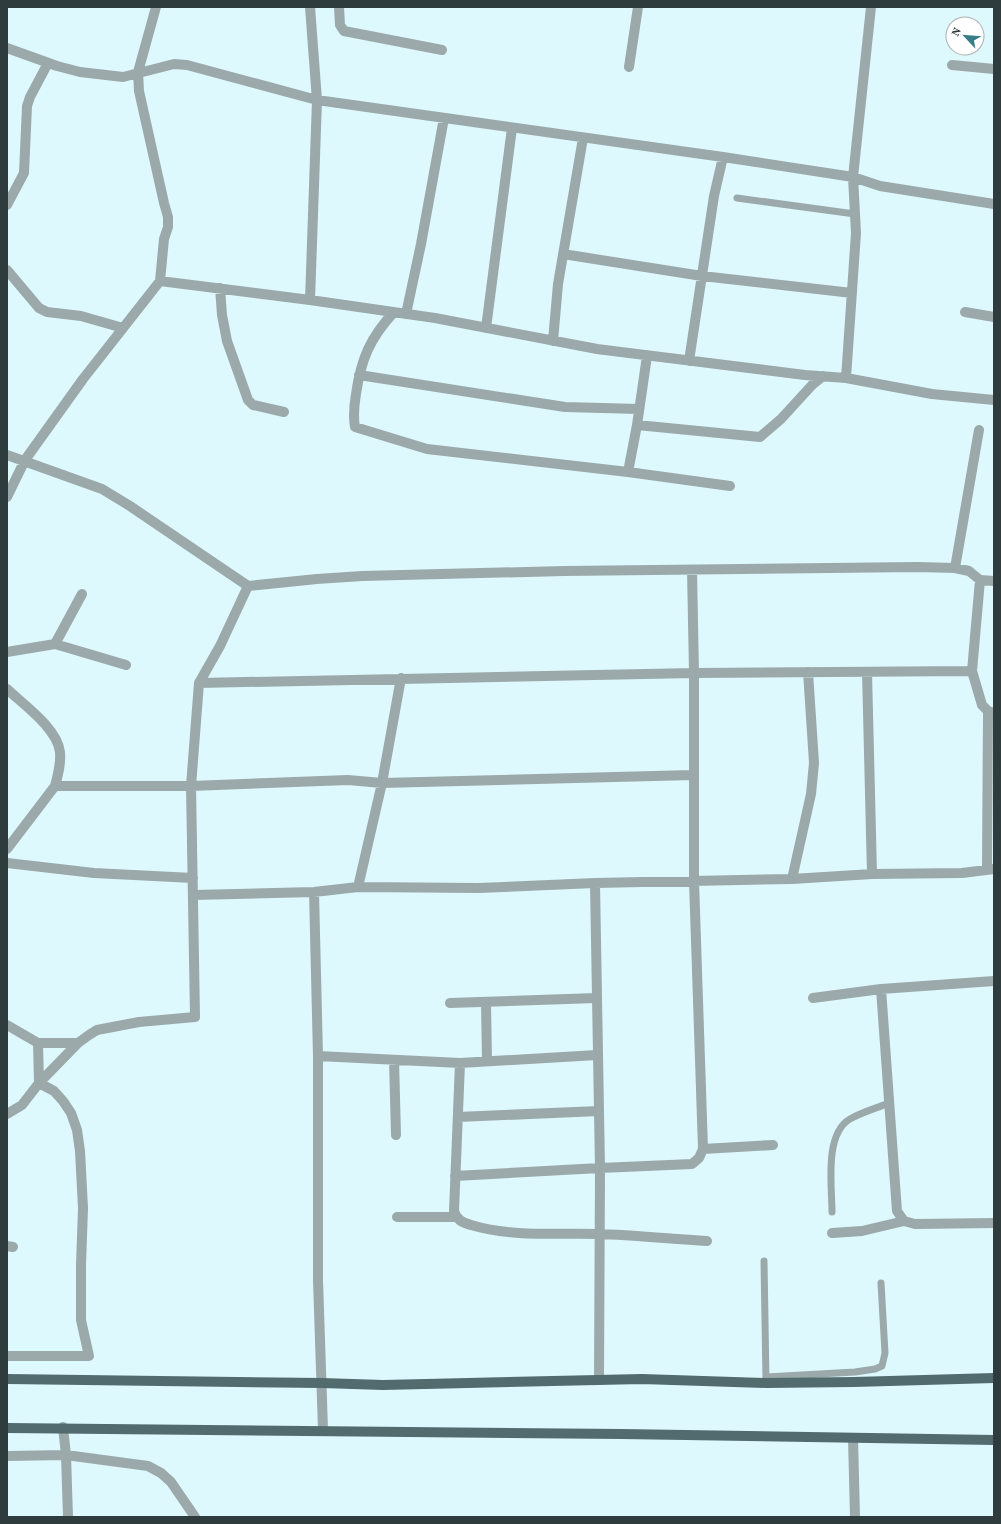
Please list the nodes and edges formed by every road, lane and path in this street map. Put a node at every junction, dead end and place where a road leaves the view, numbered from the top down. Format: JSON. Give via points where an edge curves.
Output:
{"nodes":[{"id":1,"x":156,"y":7,"type":"edge"},
{"id":2,"x":310,"y":7,"type":"edge"},
{"id":3,"x":339,"y":7,"type":"edge"},
{"id":4,"x":638,"y":7,"type":"edge"},
{"id":5,"x":871,"y":7,"type":"edge"},
{"id":6,"x":7,"y":48,"type":"edge"},
{"id":7,"x":442,"y":50,"type":"dead end"},
{"id":8,"x":48,"y":63,"type":"junction"},
{"id":9,"x":952,"y":65,"type":"dead end"},
{"id":10,"x":629,"y":67,"type":"dead end"},
{"id":11,"x":994,"y":69,"type":"edge"},
{"id":12,"x":138,"y":72,"type":"junction"},
{"id":13,"x":317,"y":100,"type":"junction"},
{"id":14,"x":444,"y":118,"type":"junction"},
{"id":15,"x":512,"y":128,"type":"junction"},
{"id":16,"x":583,"y":138,"type":"junction"},
{"id":17,"x":723,"y":157,"type":"junction"},
{"id":18,"x":853,"y":176,"type":"junction"},
{"id":19,"x":737,"y":198,"type":"dead end"},
{"id":20,"x":994,"y":204,"type":"edge"},
{"id":21,"x":7,"y":205,"type":"edge"},
{"id":22,"x":855,"y":214,"type":"junction"},
{"id":23,"x":564,"y":254,"type":"junction"},
{"id":24,"x":7,"y":270,"type":"edge"},
{"id":25,"x":702,"y":276,"type":"junction"},
{"id":26,"x":160,"y":281,"type":"junction"},
{"id":27,"x":220,"y":288,"type":"junction"},
{"id":28,"x":852,"y":293,"type":"junction"},
{"id":29,"x":310,"y":300,"type":"junction"},
{"id":30,"x":394,"y":312,"type":"junction"},
{"id":31,"x":965,"y":312,"type":"dead end"},
{"id":32,"x":406,"y":314,"type":"junction"},
{"id":33,"x":994,"y":316,"type":"edge"},
{"id":34,"x":122,"y":328,"type":"junction"},
{"id":35,"x":486,"y":328,"type":"junction"},
{"id":36,"x":553,"y":341,"type":"junction"},
{"id":37,"x":647,"y":356,"type":"junction"},
{"id":38,"x":689,"y":361,"type":"junction"},
{"id":39,"x":359,"y":375,"type":"junction"},
{"id":40,"x":823,"y":376,"type":"junction"},
{"id":41,"x":846,"y":378,"type":"junction"},
{"id":42,"x":994,"y":400,"type":"edge"},
{"id":43,"x":639,"y":409,"type":"junction"},
{"id":44,"x":284,"y":412,"type":"dead end"},
{"id":45,"x":637,"y":425,"type":"junction"},
{"id":46,"x":979,"y":430,"type":"dead end"},
{"id":47,"x":7,"y":455,"type":"edge"},
{"id":48,"x":25,"y":460,"type":"junction"},
{"id":49,"x":628,"y":472,"type":"junction"},
{"id":50,"x":730,"y":486,"type":"dead end"},
{"id":51,"x":7,"y":497,"type":"edge"},
{"id":52,"x":955,"y":568,"type":"junction"},
{"id":53,"x":692,"y":570,"type":"junction"},
{"id":54,"x":980,"y":580,"type":"junction"},
{"id":55,"x":994,"y":581,"type":"edge"},
{"id":56,"x":248,"y":586,"type":"junction"},
{"id":57,"x":82,"y":594,"type":"dead end"},
{"id":58,"x":55,"y":644,"type":"junction"},
{"id":59,"x":7,"y":652,"type":"edge"},
{"id":60,"x":126,"y":665,"type":"dead end"},
{"id":61,"x":808,"y":672,"type":"junction"},
{"id":62,"x":867,"y":672,"type":"junction"},
{"id":63,"x":972,"y":672,"type":"junction"},
{"id":64,"x":694,"y":673,"type":"junction"},
{"id":65,"x":401,"y":678,"type":"junction"},
{"id":66,"x":199,"y":683,"type":"junction"},
{"id":67,"x":7,"y":689,"type":"edge"},
{"id":68,"x":991,"y":712,"type":"edge"},
{"id":69,"x":693,"y":775,"type":"junction"},
{"id":70,"x":382,"y":783,"type":"junction"},
{"id":71,"x":55,"y":786,"type":"junction"},
{"id":72,"x":191,"y":786,"type":"junction"},
{"id":73,"x":7,"y":849,"type":"edge"},
{"id":74,"x":7,"y":863,"type":"edge"},
{"id":75,"x":991,"y":869,"type":"edge"},
{"id":76,"x":872,"y":874,"type":"junction"},
{"id":77,"x":193,"y":878,"type":"junction"},
{"id":78,"x":792,"y":878,"type":"junction"},
{"id":79,"x":694,"y":881,"type":"junction"},
{"id":80,"x":595,"y":883,"type":"junction"},
{"id":81,"x":358,"y":887,"type":"junction"},
{"id":82,"x":314,"y":892,"type":"junction"},
{"id":83,"x":194,"y":895,"type":"junction"},
{"id":84,"x":994,"y":981,"type":"edge"},
{"id":85,"x":881,"y":989,"type":"junction"},
{"id":86,"x":597,"y":998,"type":"junction"},
{"id":87,"x":813,"y":998,"type":"dead end"},
{"id":88,"x":486,"y":1002,"type":"junction"},
{"id":89,"x":450,"y":1003,"type":"dead end"},
{"id":90,"x":7,"y":1025,"type":"edge"},
{"id":91,"x":38,"y":1042,"type":"junction"},
{"id":92,"x":78,"y":1043,"type":"junction"},
{"id":93,"x":597,"y":1055,"type":"junction"},
{"id":94,"x":318,"y":1056,"type":"junction"},
{"id":95,"x":394,"y":1060,"type":"junction"},
{"id":96,"x":487,"y":1061,"type":"junction"},
{"id":97,"x":460,"y":1063,"type":"junction"},
{"id":98,"x":40,"y":1083,"type":"junction"},
{"id":99,"x":889,"y":1103,"type":"junction"},
{"id":100,"x":598,"y":1111,"type":"junction"},
{"id":101,"x":7,"y":1114,"type":"edge"},
{"id":102,"x":458,"y":1117,"type":"junction"},
{"id":103,"x":396,"y":1135,"type":"dead end"},
{"id":104,"x":773,"y":1145,"type":"dead end"},
{"id":105,"x":703,"y":1149,"type":"junction"},
{"id":106,"x":600,"y":1168,"type":"junction"},
{"id":107,"x":455,"y":1176,"type":"junction"},
{"id":108,"x":832,"y":1212,"type":"dead end"},
{"id":109,"x":397,"y":1217,"type":"dead end"},
{"id":110,"x":455,"y":1217,"type":"junction"},
{"id":111,"x":904,"y":1221,"type":"junction"},
{"id":112,"x":994,"y":1223,"type":"edge"},
{"id":113,"x":832,"y":1233,"type":"dead end"},
{"id":114,"x":599,"y":1234,"type":"junction"},
{"id":115,"x":707,"y":1241,"type":"dead end"},
{"id":116,"x":764,"y":1261,"type":"dead end"},
{"id":117,"x":881,"y":1283,"type":"dead end"},
{"id":118,"x":7,"y":1356,"type":"edge"},
{"id":119,"x":994,"y":1378,"type":"edge"},
{"id":120,"x":7,"y":1379,"type":"edge"},
{"id":121,"x":599,"y":1380,"type":"junction"},
{"id":122,"x":766,"y":1380,"type":"junction"},
{"id":123,"x":322,"y":1383,"type":"junction"},
{"id":124,"x":7,"y":1428,"type":"edge"},
{"id":125,"x":63,"y":1428,"type":"junction"},
{"id":126,"x":323,"y":1430,"type":"junction"},
{"id":127,"x":853,"y":1438,"type":"junction"},
{"id":128,"x":994,"y":1440,"type":"edge"},
{"id":129,"x":66,"y":1455,"type":"junction"},
{"id":130,"x":7,"y":1456,"type":"edge"},
{"id":131,"x":68,"y":1517,"type":"edge"},
{"id":132,"x":196,"y":1517,"type":"edge"},
{"id":133,"x":854,"y":1517,"type":"edge"}],
"edges":[{"from":1,"to":12,"type":"street"},
{"from":2,"to":13,"type":"street"},
{"from":3,"to":7,"type":"street","via":[[340,25],[344,31]]},
{"from":4,"to":10,"type":"street"},
{"from":5,"to":18,"type":"street"},
{"from":6,"to":8,"type":"street"},
{"from":8,"to":12,"type":"street","via":[[80,72],[123,76]]},
{"from":8,"to":21,"type":"street","via":[[27,106],[24,173]]},
{"from":9,"to":11,"type":"street"},
{"from":12,"to":13,"type":"street","via":[[174,64],[187,65]]},
{"from":12,"to":26,"type":"street","via":[[140,99],[168,217]]},
{"from":13,"to":14,"type":"street"},
{"from":13,"to":29,"type":"street"},
{"from":14,"to":15,"type":"street"},
{"from":14,"to":32,"type":"street","via":[[422,244]]},
{"from":15,"to":16,"type":"street"},
{"from":15,"to":35,"type":"street"},
{"from":16,"to":17,"type":"street"},
{"from":16,"to":23,"type":"street"},
{"from":17,"to":18,"type":"street"},
{"from":17,"to":25,"type":"street","via":[[714,196]]},
{"from":18,"to":20,"type":"street","via":[[880,186]]},
{"from":18,"to":22,"type":"street"},
{"from":19,"to":22,"type":"lane"},
{"from":22,"to":28,"type":"street"},
{"from":23,"to":25,"type":"street"},
{"from":23,"to":36,"type":"street","via":[[558,284]]},
{"from":24,"to":34,"type":"street","via":[[39,308],[47,312],[81,316]]},
{"from":25,"to":28,"type":"street"},
{"from":25,"to":38,"type":"street"},
{"from":26,"to":27,"type":"street"},
{"from":26,"to":34,"type":"street"},
{"from":27,"to":29,"type":"street"},
{"from":27,"to":44,"type":"street","via":[[227,341],[248,400],[253,405]]},
{"from":28,"to":41,"type":"street"},
{"from":29,"to":30,"type":"street"},
{"from":30,"to":32,"type":"street"},
{"from":30,"to":39,"type":"street","via":[[368,348]]},
{"from":31,"to":33,"type":"street"},
{"from":32,"to":35,"type":"street"},
{"from":34,"to":48,"type":"street"},
{"from":35,"to":36,"type":"street"},
{"from":36,"to":37,"type":"street","via":[[596,350]]},
{"from":37,"to":38,"type":"street"},
{"from":37,"to":43,"type":"street"},
{"from":38,"to":40,"type":"street"},
{"from":39,"to":43,"type":"street","via":[[565,407]]},
{"from":39,"to":49,"type":"street","via":[[353,416],[355,427],[427,449]]},
{"from":40,"to":41,"type":"street"},
{"from":40,"to":45,"type":"street","via":[[781,420],[760,437]]},
{"from":41,"to":42,"type":"street","via":[[932,394]]},
{"from":43,"to":45,"type":"street"},
{"from":45,"to":49,"type":"street"},
{"from":46,"to":52,"type":"street"},
{"from":47,"to":48,"type":"street"},
{"from":48,"to":51,"type":"street"},
{"from":48,"to":56,"type":"street","via":[[102,489]]},
{"from":49,"to":50,"type":"street"},
{"from":52,"to":53,"type":"street"},
{"from":52,"to":54,"type":"street","via":[[969,571]]},
{"from":53,"to":56,"type":"street","via":[[362,576]]},
{"from":53,"to":64,"type":"street"},
{"from":54,"to":55,"type":"street"},
{"from":54,"to":63,"type":"street"},
{"from":56,"to":66,"type":"street","via":[[220,646]]},
{"from":57,"to":58,"type":"street"},
{"from":58,"to":59,"type":"street"},
{"from":58,"to":60,"type":"street"},
{"from":61,"to":62,"type":"street"},
{"from":61,"to":64,"type":"street"},
{"from":61,"to":78,"type":"street","via":[[814,763],[811,794]]},
{"from":62,"to":63,"type":"street"},
{"from":62,"to":76,"type":"street"},
{"from":63,"to":68,"type":"street","via":[[982,705]]},
{"from":64,"to":65,"type":"street"},
{"from":64,"to":69,"type":"street"},
{"from":65,"to":66,"type":"street"},
{"from":65,"to":70,"type":"street"},
{"from":66,"to":72,"type":"street"},
{"from":67,"to":71,"type":"street","via":[[50,729],[56,740],[60,752],[60,766]]},
{"from":68,"to":75,"type":"street"},
{"from":69,"to":70,"type":"street"},
{"from":69,"to":79,"type":"street"},
{"from":70,"to":72,"type":"street","via":[[348,780]]},
{"from":70,"to":81,"type":"street"},
{"from":71,"to":72,"type":"street"},
{"from":71,"to":73,"type":"street"},
{"from":72,"to":77,"type":"street"},
{"from":74,"to":77,"type":"street","via":[[94,873]]},
{"from":75,"to":76,"type":"street","via":[[962,873]]},
{"from":76,"to":78,"type":"street"},
{"from":77,"to":83,"type":"street"},
{"from":78,"to":79,"type":"street"},
{"from":79,"to":80,"type":"street"},
{"from":79,"to":105,"type":"street"},
{"from":80,"to":81,"type":"street","via":[[478,888]]},
{"from":80,"to":86,"type":"street"},
{"from":81,"to":82,"type":"street"},
{"from":82,"to":83,"type":"street"},
{"from":82,"to":94,"type":"street"},
{"from":83,"to":92,"type":"street","via":[[195,1016],[97,1030]]},
{"from":84,"to":85,"type":"street"},
{"from":85,"to":87,"type":"street"},
{"from":85,"to":99,"type":"street"},
{"from":86,"to":88,"type":"street"},
{"from":86,"to":93,"type":"street"},
{"from":88,"to":89,"type":"street"},
{"from":88,"to":96,"type":"street"},
{"from":90,"to":91,"type":"street"},
{"from":91,"to":92,"type":"street"},
{"from":91,"to":98,"type":"street"},
{"from":92,"to":98,"type":"street"},
{"from":93,"to":96,"type":"street"},
{"from":93,"to":100,"type":"street"},
{"from":94,"to":95,"type":"street"},
{"from":94,"to":123,"type":"street","via":[[318,1280]]},
{"from":95,"to":97,"type":"street"},
{"from":95,"to":103,"type":"street"},
{"from":96,"to":97,"type":"street"},
{"from":97,"to":102,"type":"street"},
{"from":98,"to":101,"type":"street","via":[[22,1105]]},
{"from":98,"to":118,"type":"street","via":[[54,1091],[71,1113],[80,1151],[83,1208],[81,1320],[89,1356]]},
{"from":99,"to":108,"type":"lane","via":[[848,1120],[836,1134],[831,1156]]},
{"from":99,"to":111,"type":"street","via":[[897,1211]]},
{"from":100,"to":102,"type":"street"},
{"from":100,"to":106,"type":"street"},
{"from":102,"to":107,"type":"street"},
{"from":104,"to":105,"type":"street"},
{"from":105,"to":106,"type":"street","via":[[699,1158],[692,1164]]},
{"from":106,"to":107,"type":"street"},
{"from":106,"to":114,"type":"street"},
{"from":107,"to":110,"type":"street"},
{"from":109,"to":110,"type":"street"},
{"from":110,"to":114,"type":"street","via":[[470,1225],[496,1231]]},
{"from":111,"to":112,"type":"street","via":[[915,1224]]},
{"from":111,"to":113,"type":"street","via":[[862,1231]]},
{"from":114,"to":115,"type":"street"},
{"from":114,"to":121,"type":"street"},
{"from":116,"to":122,"type":"lane"},
{"from":117,"to":122,"type":"lane","via":[[885,1353],[882,1366],[855,1372]]},
{"from":119,"to":122,"type":"main road","via":[[854,1382]]},
{"from":120,"to":123,"type":"main road"},
{"from":121,"to":122,"type":"main road"},
{"from":121,"to":123,"type":"main road","via":[[383,1385]]},
{"from":123,"to":126,"type":"street"},
{"from":124,"to":125,"type":"main road"},
{"from":125,"to":126,"type":"main road"},
{"from":125,"to":129,"type":"street"},
{"from":126,"to":127,"type":"main road"},
{"from":127,"to":128,"type":"main road"},
{"from":127,"to":133,"type":"street"},
{"from":129,"to":130,"type":"street"},
{"from":129,"to":131,"type":"street"},
{"from":129,"to":132,"type":"street","via":[[148,1466],[171,1482]]}]}
